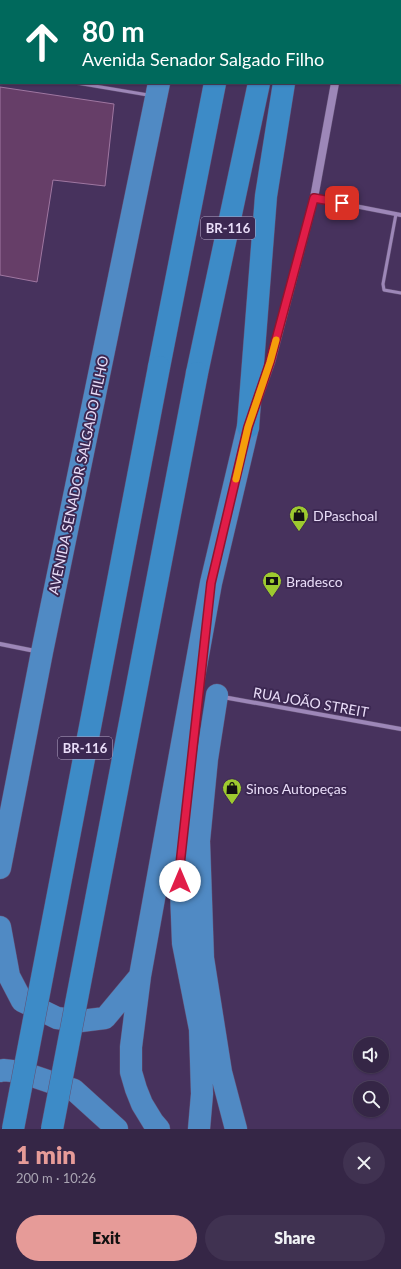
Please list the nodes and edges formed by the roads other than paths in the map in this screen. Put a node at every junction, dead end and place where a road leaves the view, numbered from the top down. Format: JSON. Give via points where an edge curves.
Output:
{"nodes":[{"id":1,"x":90,"y":84,"type":"edge"},
{"id":2,"x":215,"y":84,"type":"edge"},
{"id":3,"x":258,"y":84,"type":"edge"},
{"id":4,"x":284,"y":84,"type":"edge"},
{"id":5,"x":335,"y":84,"type":"edge"},
{"id":6,"x":157,"y":89,"type":"edge"},
{"id":7,"x":314,"y":198,"type":"junction"},
{"id":8,"x":396,"y":214,"type":"junction"},
{"id":9,"x":401,"y":215,"type":"edge"},
{"id":10,"x":401,"y":293,"type":"edge"},
{"id":11,"x":248,"y":427,"type":"junction"},
{"id":12,"x":211,"y":583,"type":"junction"},
{"id":13,"x":0,"y":644,"type":"edge"},
{"id":14,"x":42,"y":652,"type":"junction"},
{"id":15,"x":217,"y":696,"type":"joint"},
{"id":16,"x":401,"y":730,"type":"edge"},
{"id":17,"x":0,"y":868,"type":"edge"},
{"id":18,"x":0,"y":927,"type":"edge"},
{"id":19,"x":140,"y":976,"type":"junction"},
{"id":20,"x":0,"y":1055,"type":"edge"},
{"id":21,"x":10,"y":1072,"type":"edge"},
{"id":22,"x":13,"y":1129,"type":"edge"},
{"id":23,"x":52,"y":1129,"type":"edge"},
{"id":24,"x":117,"y":1129,"type":"edge"},
{"id":25,"x":159,"y":1129,"type":"edge"},
{"id":26,"x":199,"y":1129,"type":"edge"},
{"id":27,"x":236,"y":1129,"type":"edge"}],
"edges":[{"from":1,"to":6,"type":"lane"},
{"from":2,"to":22,"type":"highway","number":"BR-116","bridge":true,"via":[[158,367]]},
{"from":3,"to":23,"type":"highway","number":"BR-116","bridge":true,"via":[[197,373]]},
{"from":4,"to":11,"type":"highway","via":[[266,196]]},
{"from":5,"to":7,"type":"main road"},
{"from":6,"to":14,"type":"highway","name":"AVENIDA SENADOR SALGADO FILHO"},
{"from":7,"to":8,"type":"street"},
{"from":7,"to":11,"type":"main road","via":[[270,362]]},
{"from":8,"to":9,"type":"street"},
{"from":8,"to":10,"type":"lane","via":[[383,284],[384,290]]},
{"from":11,"to":12,"type":"highway"},
{"from":12,"to":19,"type":"highway"},
{"from":12,"to":26,"type":"highway","via":[[180,865],[183,942],[200,1029],[202,1094]]},
{"from":13,"to":14,"type":"street"},
{"from":14,"to":17,"type":"highway","name":"AVENIDA SENADOR SALGADO FILHO"},
{"from":15,"to":16,"type":"street","name":"RUA JOÃO STREIT"},
{"from":15,"to":27,"type":"highway","via":[[207,759],[199,841],[203,958],[221,1072]]},
{"from":18,"to":19,"type":"highway","via":[[8,976],[22,1001],[57,1018],[81,1021],[105,1018]]},
{"from":19,"to":25,"type":"highway","via":[[131,1047],[131,1072],[142,1104]]},
{"from":20,"to":21,"type":"highway"},
{"from":21,"to":24,"type":"highway","via":[[74,1090]]}]}
